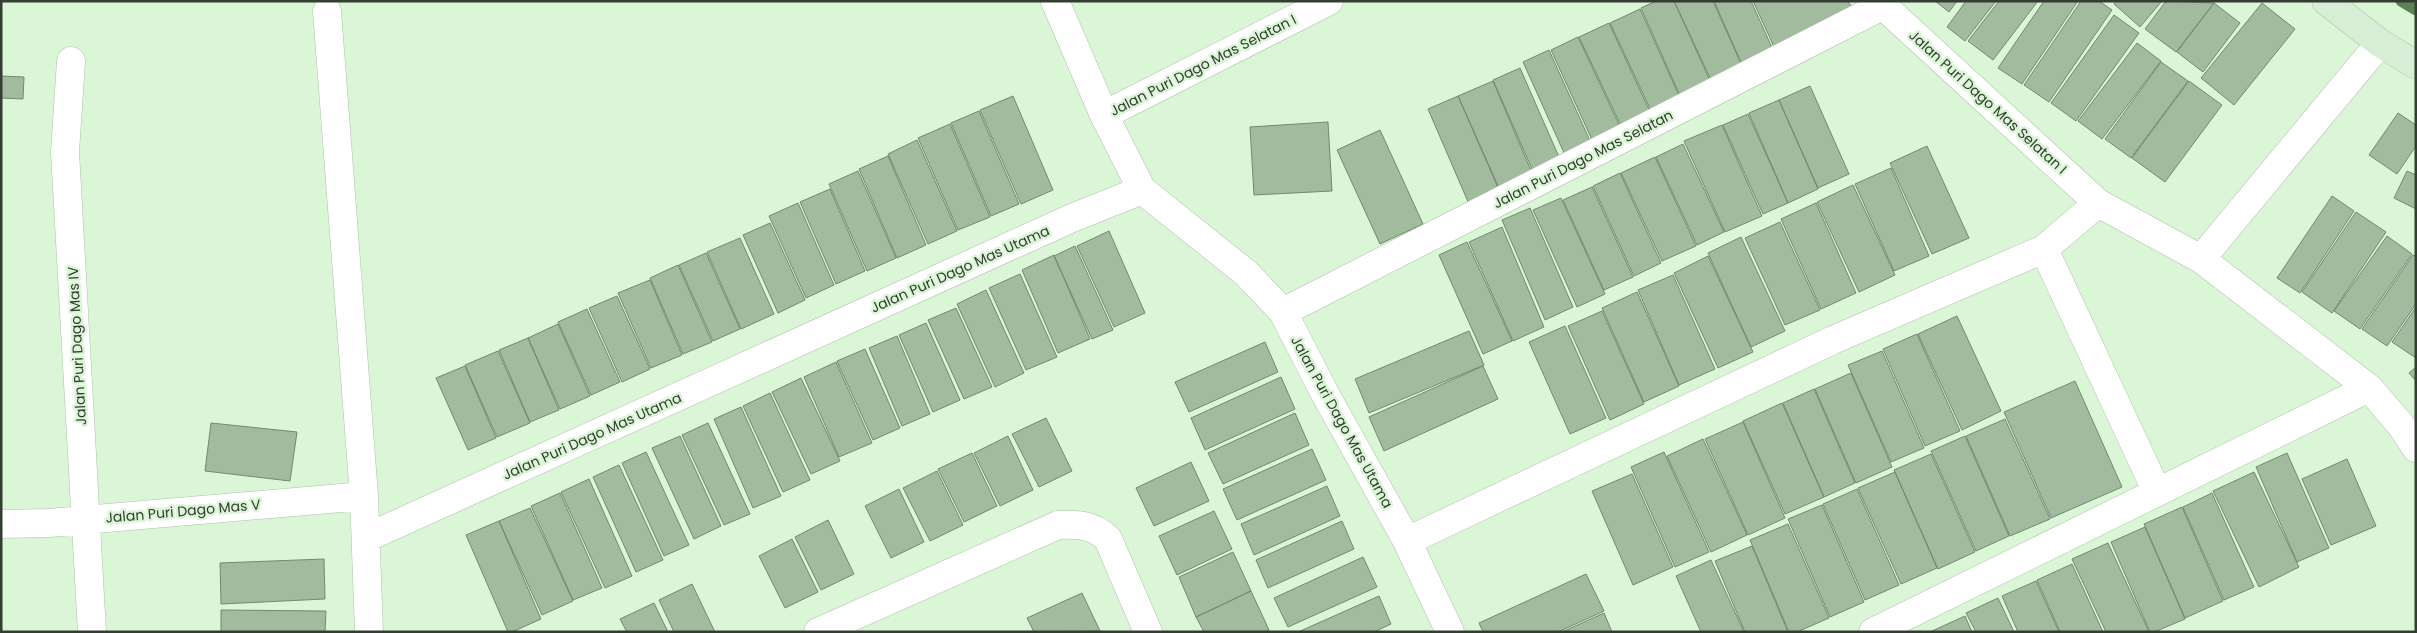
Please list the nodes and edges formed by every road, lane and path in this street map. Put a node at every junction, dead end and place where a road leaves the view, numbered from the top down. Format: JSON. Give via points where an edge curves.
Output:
{"nodes":[{"id":1,"x":1054,"y":1,"type":"edge"},
{"id":2,"x":1329,"y":1,"type":"edge"},
{"id":3,"x":2326,"y":1,"type":"edge"},
{"id":4,"x":1880,"y":4,"type":"edge"},
{"id":5,"x":327,"y":11,"type":"dead end"},
{"id":6,"x":2380,"y":43,"type":"junction"},
{"id":7,"x":71,"y":61,"type":"dead end"},
{"id":8,"x":2416,"y":65,"type":"edge"},
{"id":9,"x":1104,"y":115,"type":"junction"},
{"id":10,"x":1142,"y":190,"type":"junction"},
{"id":11,"x":2098,"y":203,"type":"junction"},
{"id":12,"x":2044,"y":249,"type":"junction"},
{"id":13,"x":2200,"y":259,"type":"junction"},
{"id":14,"x":1283,"y":312,"type":"junction"},
{"id":15,"x":2369,"y":388,"type":"junction"},
{"id":16,"x":2416,"y":448,"type":"edge"},
{"id":17,"x":2156,"y":492,"type":"junction"},
{"id":18,"x":364,"y":496,"type":"junction"},
{"id":19,"x":86,"y":519,"type":"junction"},
{"id":20,"x":1,"y":524,"type":"edge"},
{"id":21,"x":366,"y":538,"type":"junction"},
{"id":22,"x":1407,"y":541,"type":"junction"},
{"id":23,"x":92,"y":632,"type":"edge"},
{"id":24,"x":369,"y":632,"type":"edge"},
{"id":25,"x":818,"y":632,"type":"edge"},
{"id":26,"x":1148,"y":632,"type":"edge"},
{"id":27,"x":1450,"y":632,"type":"edge"},
{"id":28,"x":1873,"y":632,"type":"edge"}],
"edges":[{"from":1,"to":9,"type":"street"},
{"from":2,"to":9,"type":"street","name":"Jalan Puri Dago Mas Selatan I"},
{"from":3,"to":6,"type":"street"},
{"from":4,"to":11,"type":"street","name":"Jalan Puri Dago Mas Selatan I"},
{"from":4,"to":14,"type":"street","name":"Jalan Puri Dago Mas Selatan"},
{"from":5,"to":18,"type":"street"},
{"from":6,"to":8,"type":"street"},
{"from":6,"to":13,"type":"street"},
{"from":7,"to":19,"type":"street","name":"Jalan Puri Dago Mas IV","via":[[66,152]]},
{"from":9,"to":10,"type":"street"},
{"from":10,"to":14,"type":"street","name":"Jalan Puri Dago Mas Utama","via":[[1246,273]]},
{"from":10,"to":21,"type":"street","name":"Jalan Puri Dago Mas Utama","via":[[1072,218]]},
{"from":11,"to":12,"type":"street"},
{"from":11,"to":13,"type":"street","name":"Jalan Puri Dago Mas Selatan I"},
{"from":12,"to":17,"type":"street"},
{"from":12,"to":22,"type":"street","via":[[1832,340]]},
{"from":13,"to":15,"type":"street","name":"Jalan Puri Dago Mas Selatan I"},
{"from":14,"to":22,"type":"street","name":"Jalan Puri Dago Mas Utama"},
{"from":15,"to":16,"type":"street","name":"Jalan Puri Dago Mas Selatan I"},
{"from":15,"to":17,"type":"street"},
{"from":17,"to":28,"type":"street"},
{"from":18,"to":19,"type":"street","name":"Jalan Puri Dago Mas V"},
{"from":18,"to":21,"type":"street"},
{"from":19,"to":20,"type":"street","name":"Jalan Puri Dago Mas V"},
{"from":19,"to":23,"type":"street","name":"Jalan Puri Dago Mas IV"},
{"from":21,"to":24,"type":"street"},
{"from":22,"to":27,"type":"street","name":"Jalan Puri Dago Mas Utama"},
{"from":25,"to":26,"type":"street","via":[[1058,526],[1074,524],[1091,527],[1108,539]]}]}
